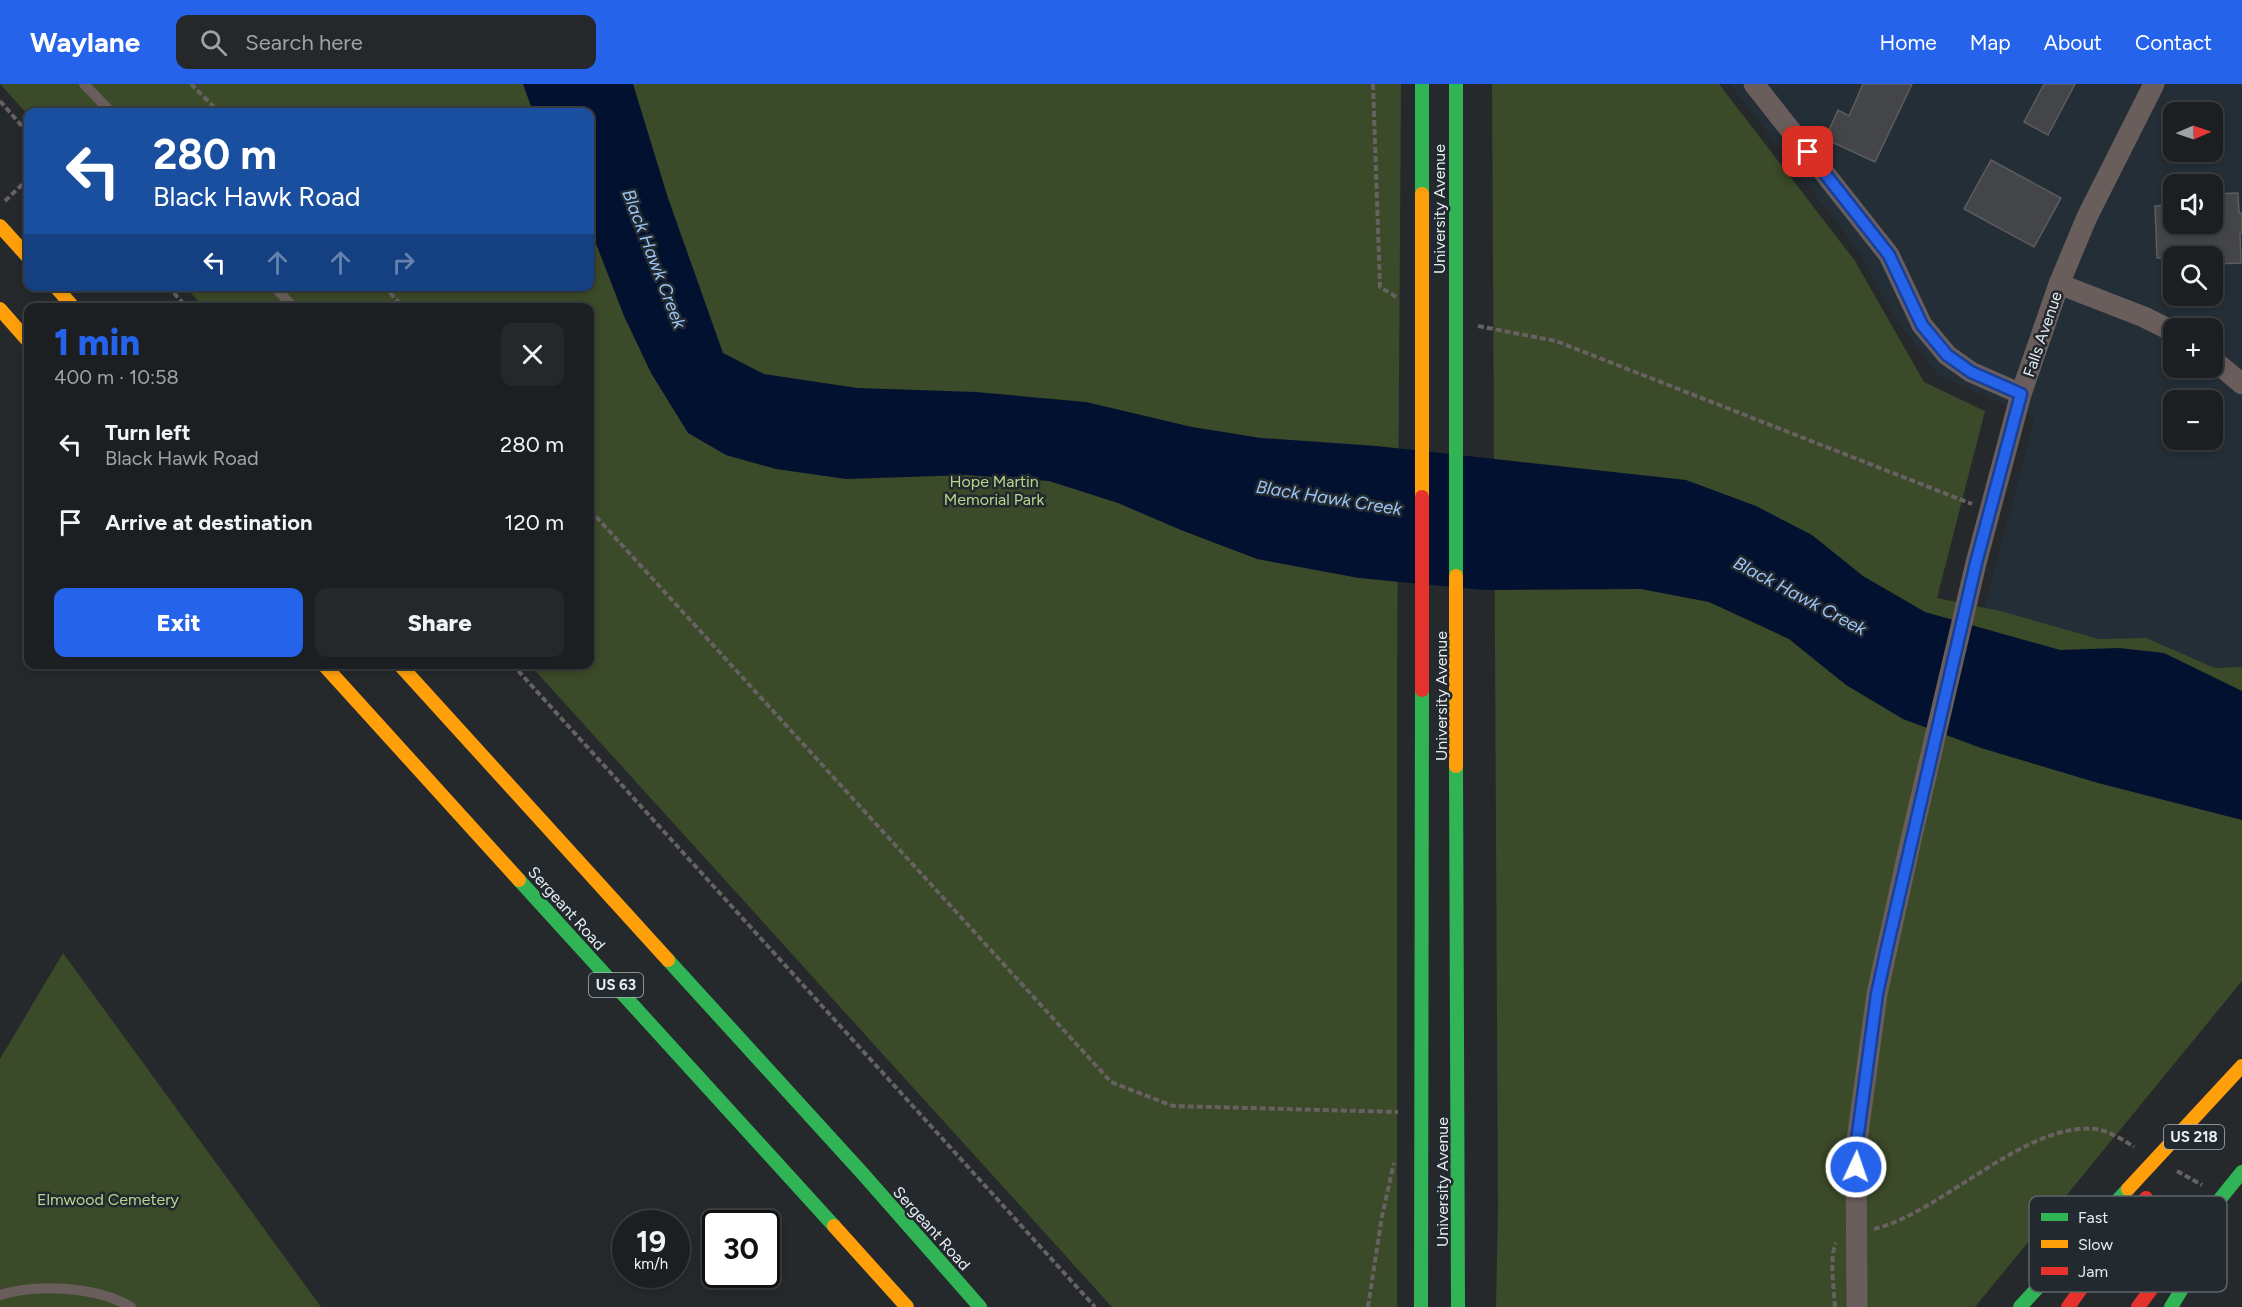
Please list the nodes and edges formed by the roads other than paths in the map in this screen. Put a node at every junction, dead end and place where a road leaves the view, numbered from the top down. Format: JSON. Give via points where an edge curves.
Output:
{"nodes":[{"id":1,"x":84,"y":84,"type":"edge"},
{"id":2,"x":1422,"y":84,"type":"edge"},
{"id":3,"x":1456,"y":84,"type":"edge"},
{"id":4,"x":1754,"y":84,"type":"edge"},
{"id":5,"x":2154,"y":84,"type":"edge"},
{"id":6,"x":107,"y":108,"type":"edge"},
{"id":7,"x":0,"y":226,"type":"edge"},
{"id":8,"x":24,"y":253,"type":"edge"},
{"id":9,"x":2059,"y":284,"type":"junction"},
{"id":10,"x":59,"y":291,"type":"edge"},
{"id":11,"x":279,"y":291,"type":"edge"},
{"id":12,"x":70,"y":303,"type":"edge"},
{"id":13,"x":289,"y":303,"type":"edge"},
{"id":14,"x":0,"y":309,"type":"edge"},
{"id":15,"x":2163,"y":326,"type":"edge"},
{"id":16,"x":24,"y":336,"type":"edge"},
{"id":17,"x":2223,"y":368,"type":"edge"},
{"id":18,"x":2242,"y":384,"type":"edge"},
{"id":19,"x":2021,"y":394,"type":"junction"},
{"id":20,"x":329,"y":669,"type":"edge"},
{"id":21,"x":404,"y":669,"type":"edge"},
{"id":22,"x":2242,"y":1066,"type":"edge"},
{"id":23,"x":2242,"y":1076,"type":"edge"},
{"id":24,"x":2183,"y":1151,"type":"dead end"},
{"id":25,"x":2242,"y":1172,"type":"edge"},
{"id":26,"x":2150,"y":1193,"type":"dead end"},
{"id":27,"x":2122,"y":1196,"type":"edge"},
{"id":28,"x":2148,"y":1196,"type":"edge"},
{"id":29,"x":2223,"y":1196,"type":"edge"},
{"id":30,"x":2034,"y":1292,"type":"edge"},
{"id":31,"x":2079,"y":1292,"type":"edge"},
{"id":32,"x":2149,"y":1292,"type":"edge"},
{"id":33,"x":2180,"y":1292,"type":"edge"},
{"id":34,"x":0,"y":1295,"type":"edge"},
{"id":35,"x":131,"y":1307,"type":"edge"},
{"id":36,"x":907,"y":1307,"type":"edge"},
{"id":37,"x":980,"y":1307,"type":"edge"},
{"id":38,"x":1421,"y":1307,"type":"edge"},
{"id":39,"x":1458,"y":1307,"type":"edge"},
{"id":40,"x":1857,"y":1307,"type":"edge"},
{"id":41,"x":2020,"y":1307,"type":"edge"},
{"id":42,"x":2068,"y":1307,"type":"edge"},
{"id":43,"x":2138,"y":1307,"type":"edge"},
{"id":44,"x":2171,"y":1307,"type":"edge"}],
"edges":[{"from":1,"to":6,"type":"lane"},
{"from":2,"to":38,"type":"main road","name":"University Avenue"},
{"from":3,"to":39,"type":"main road","name":"University Avenue"},
{"from":4,"to":19,"type":"street","via":[[1889,255],[1922,325],[1947,355],[1971,372]]},
{"from":5,"to":9,"type":"street","name":"Falls Avenue","via":[[2087,217]]},
{"from":7,"to":8,"type":"main road"},
{"from":9,"to":15,"type":"street"},
{"from":9,"to":19,"type":"street","name":"Falls Avenue"},
{"from":10,"to":12,"type":"main road"},
{"from":11,"to":13,"type":"lane"},
{"from":14,"to":16,"type":"main road"},
{"from":17,"to":18,"type":"street"},
{"from":19,"to":40,"type":"street","name":"Falls Avenue","via":[[1976,563],[1877,994],[1856,1148]]},
{"from":20,"to":36,"type":"main road","name":"Sergeant Road","number":"US 63"},
{"from":21,"to":37,"type":"main road","name":"Sergeant Road"},
{"from":22,"to":27,"type":"main road","bridge":true},
{"from":23,"to":24,"type":"main road","number":"US 218"},
{"from":25,"to":29,"type":"main road","bridge":true},
{"from":26,"to":28,"type":"main road"},
{"from":30,"to":41,"type":"main road","bridge":true},
{"from":31,"to":42,"type":"main road"},
{"from":32,"to":43,"type":"main road","bridge":true},
{"from":33,"to":44,"type":"main road"},
{"from":34,"to":35,"type":"lane","via":[[30,1289],[65,1289],[94,1293]]}]}
